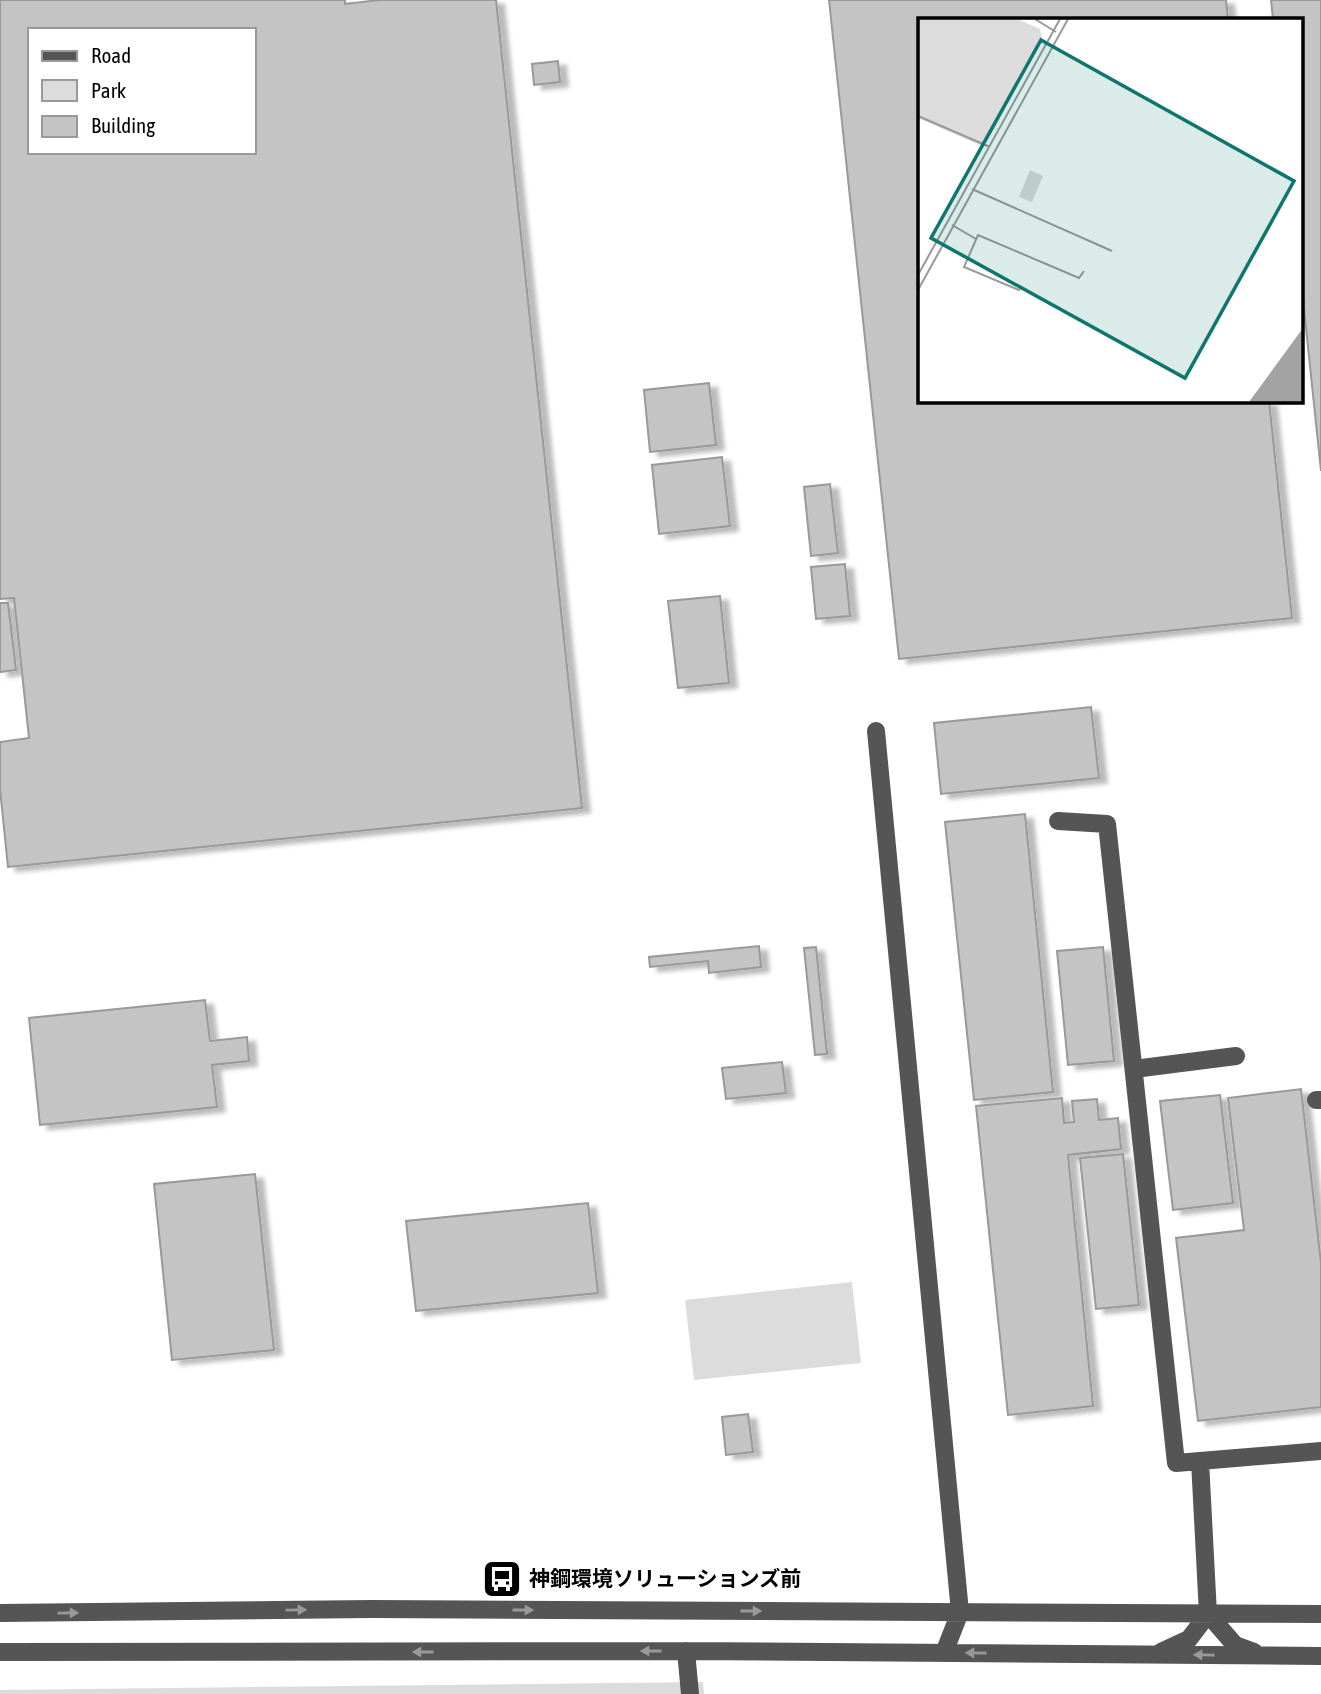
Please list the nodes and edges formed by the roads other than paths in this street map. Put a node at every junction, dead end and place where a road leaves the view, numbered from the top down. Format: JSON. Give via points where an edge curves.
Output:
{"nodes":[{"id":1,"x":876,"y":731,"type":"dead end"},
{"id":2,"x":1058,"y":821,"type":"dead end"},
{"id":3,"x":1236,"y":1056,"type":"dead end"},
{"id":4,"x":1134,"y":1069,"type":"junction"},
{"id":5,"x":1321,"y":1451,"type":"edge"},
{"id":6,"x":1200,"y":1461,"type":"junction"},
{"id":7,"x":960,"y":1612,"type":"junction"},
{"id":8,"x":0,"y":1613,"type":"edge"},
{"id":9,"x":1208,"y":1614,"type":"junction"},
{"id":10,"x":1321,"y":1614,"type":"edge"},
{"id":11,"x":686,"y":1651,"type":"junction"},
{"id":12,"x":0,"y":1652,"type":"edge"},
{"id":13,"x":944,"y":1653,"type":"junction"},
{"id":14,"x":1154,"y":1654,"type":"junction"},
{"id":15,"x":1264,"y":1656,"type":"junction"},
{"id":16,"x":1321,"y":1656,"type":"edge"},
{"id":17,"x":690,"y":1694,"type":"edge"}],
"edges":[{"from":1,"to":7,"type":"street"},
{"from":2,"to":4,"type":"street","via":[[1107,824]]},
{"from":3,"to":4,"type":"street"},
{"from":4,"to":6,"type":"street","via":[[1177,1463]]},
{"from":5,"to":6,"type":"street"},
{"from":6,"to":9,"type":"street"},
{"from":8,"to":7,"type":"street","one_way":true,"via":[[372,1609]]},
{"from":7,"to":9,"type":"street"},
{"from":7,"to":13,"type":"street"},
{"from":9,"to":10,"type":"street"},
{"from":9,"to":14,"type":"street","via":[[1189,1639]]},
{"from":9,"to":15,"type":"street","via":[[1235,1645]]},
{"from":11,"to":12,"type":"street","one_way":true},
{"from":11,"to":13,"type":"street"},
{"from":11,"to":17,"type":"street"},
{"from":14,"to":13,"type":"street","one_way":true},
{"from":15,"to":14,"type":"street","one_way":true},
{"from":15,"to":16,"type":"street"}]}
